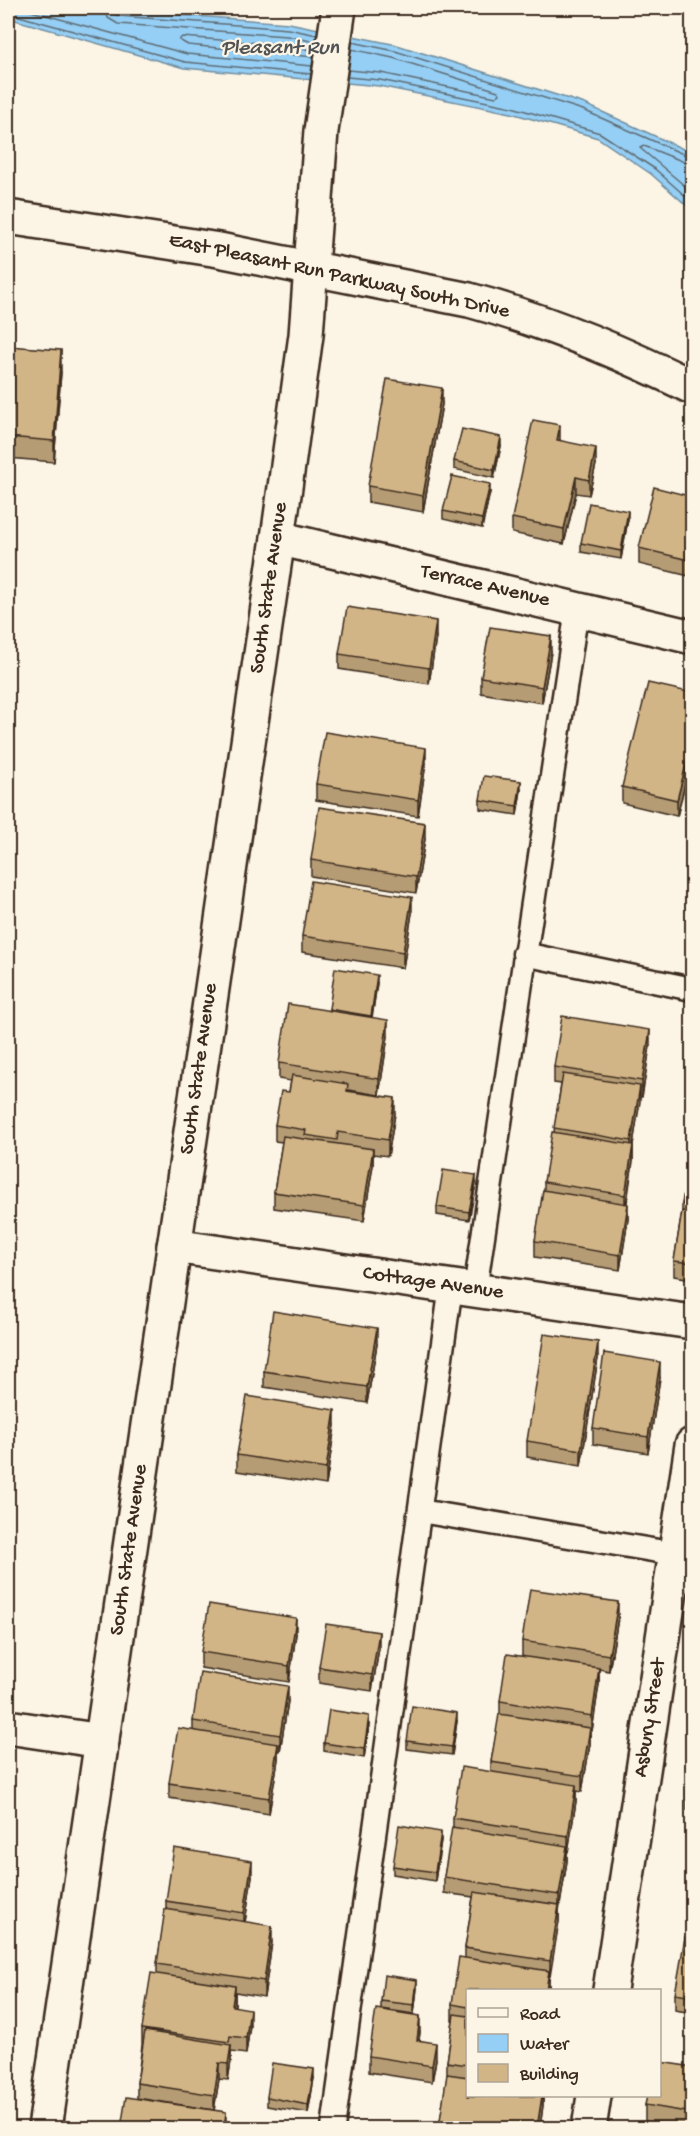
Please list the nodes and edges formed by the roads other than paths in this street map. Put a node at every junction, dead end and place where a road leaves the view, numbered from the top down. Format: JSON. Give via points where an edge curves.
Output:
{"nodes":[{"id":1,"x":339,"y":8,"type":"edge"},
{"id":2,"x":8,"y":216,"type":"edge"},
{"id":3,"x":310,"y":269,"type":"junction"},
{"id":4,"x":693,"y":387,"type":"edge"},
{"id":5,"x":278,"y":538,"type":"junction"},
{"id":6,"x":577,"y":609,"type":"junction"},
{"id":7,"x":693,"y":637,"type":"edge"},
{"id":8,"x":524,"y":954,"type":"junction"},
{"id":9,"x":693,"y":989,"type":"edge"},
{"id":10,"x":174,"y":1246,"type":"junction"},
{"id":11,"x":463,"y":1288,"type":"junction"},
{"id":12,"x":693,"y":1322,"type":"edge"},
{"id":13,"x":693,"y":1445,"type":"edge"},
{"id":14,"x":420,"y":1510,"type":"junction"},
{"id":15,"x":676,"y":1554,"type":"junction"},
{"id":16,"x":8,"y":1727,"type":"edge"},
{"id":17,"x":102,"y":1742,"type":"junction"},
{"id":18,"x":610,"y":1989,"type":"edge"},
{"id":19,"x":594,"y":2097,"type":"edge"},
{"id":20,"x":45,"y":2128,"type":"edge"},
{"id":21,"x":333,"y":2128,"type":"edge"},
{"id":22,"x":589,"y":2128,"type":"edge"}],
"edges":[{"from":1,"to":3,"type":"street","name":"South State Avenue","via":[[321,131]]},
{"from":2,"to":3,"type":"street","name":"East Pleasant Run Parkway South Drive"},
{"from":3,"to":4,"type":"street","name":"East Pleasant Run Parkway South Drive","via":[[508,310],[609,348]]},
{"from":3,"to":5,"type":"street","name":"South State Avenue","via":[[306,335]]},
{"from":5,"to":6,"type":"street","name":"Terrace Avenue"},
{"from":5,"to":10,"type":"street","name":"South State Avenue"},
{"from":6,"to":7,"type":"street","name":"Terrace Avenue"},
{"from":6,"to":8,"type":"lane"},
{"from":8,"to":9,"type":"lane"},
{"from":8,"to":11,"type":"lane"},
{"from":10,"to":11,"type":"street","name":"Cottage Avenue"},
{"from":10,"to":17,"type":"street","name":"South State Avenue"},
{"from":11,"to":12,"type":"street","name":"Cottage Avenue"},
{"from":11,"to":14,"type":"lane"},
{"from":13,"to":15,"type":"street","name":"Asbury Street"},
{"from":14,"to":15,"type":"lane"},
{"from":14,"to":21,"type":"lane"},
{"from":15,"to":18,"type":"street","name":"Asbury Street"},
{"from":16,"to":17,"type":"street"},
{"from":17,"to":20,"type":"street","name":"South State Avenue"},
{"from":19,"to":22,"type":"street"}]}
